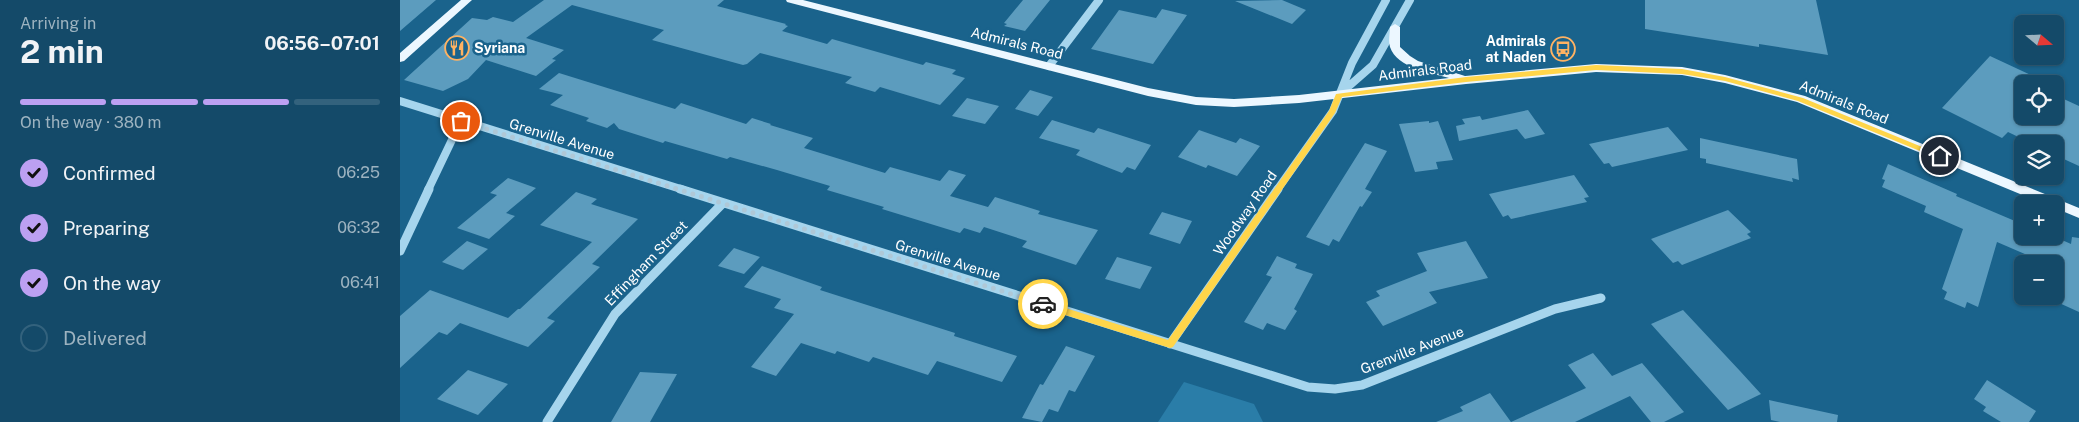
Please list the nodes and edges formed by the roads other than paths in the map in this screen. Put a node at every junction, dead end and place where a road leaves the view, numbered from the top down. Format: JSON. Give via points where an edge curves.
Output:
{"nodes":[{"id":1,"x":467,"y":0,"type":"edge"},
{"id":2,"x":791,"y":0,"type":"edge"},
{"id":3,"x":1099,"y":0,"type":"edge"},
{"id":4,"x":1386,"y":0,"type":"edge"},
{"id":5,"x":1410,"y":0,"type":"edge"},
{"id":6,"x":1395,"y":27,"type":"junction"},
{"id":7,"x":400,"y":59,"type":"edge"},
{"id":8,"x":1049,"y":66,"type":"junction"},
{"id":9,"x":1466,"y":80,"type":"junction"},
{"id":10,"x":1339,"y":95,"type":"junction"},
{"id":11,"x":400,"y":101,"type":"edge"},
{"id":12,"x":461,"y":121,"type":"junction"},
{"id":13,"x":722,"y":204,"type":"junction"},
{"id":14,"x":2079,"y":213,"type":"edge"},
{"id":15,"x":400,"y":251,"type":"edge"},
{"id":16,"x":1601,"y":298,"type":"dead end"},
{"id":17,"x":1170,"y":344,"type":"junction"},
{"id":18,"x":547,"y":422,"type":"edge"}],
"edges":[{"from":1,"to":7,"type":"main road"},
{"from":2,"to":8,"type":"main road","name":"Admirals Road"},
{"from":3,"to":8,"type":"street"},
{"from":4,"to":10,"type":"street","name":"Woodway Road","via":[[1352,63]]},
{"from":5,"to":6,"type":"street"},
{"from":6,"to":9,"type":"main road","via":[[1395,47],[1402,56],[1419,66]]},
{"from":6,"to":10,"type":"street","via":[[1373,65]]},
{"from":8,"to":10,"type":"main road","name":"Admirals Road","via":[[1148,92],[1196,100],[1243,102]]},
{"from":9,"to":10,"type":"main road","name":"Admirals Road"},
{"from":9,"to":14,"type":"main road","name":"Admirals Road","via":[[1596,68],[1682,71],[1725,79],[1801,100]]},
{"from":10,"to":17,"type":"street","name":"Woodway Road","via":[[1332,111]]},
{"from":11,"to":12,"type":"street","name":"Grenville Avenue"},
{"from":12,"to":13,"type":"street","name":"Grenville Avenue"},
{"from":12,"to":15,"type":"street"},
{"from":13,"to":17,"type":"street","name":"Grenville Avenue"},
{"from":13,"to":18,"type":"street","name":"Effingham Street","via":[[615,314]]},
{"from":16,"to":17,"type":"street","name":"Grenville Avenue","via":[[1555,309],[1349,388],[1308,387]]}]}
